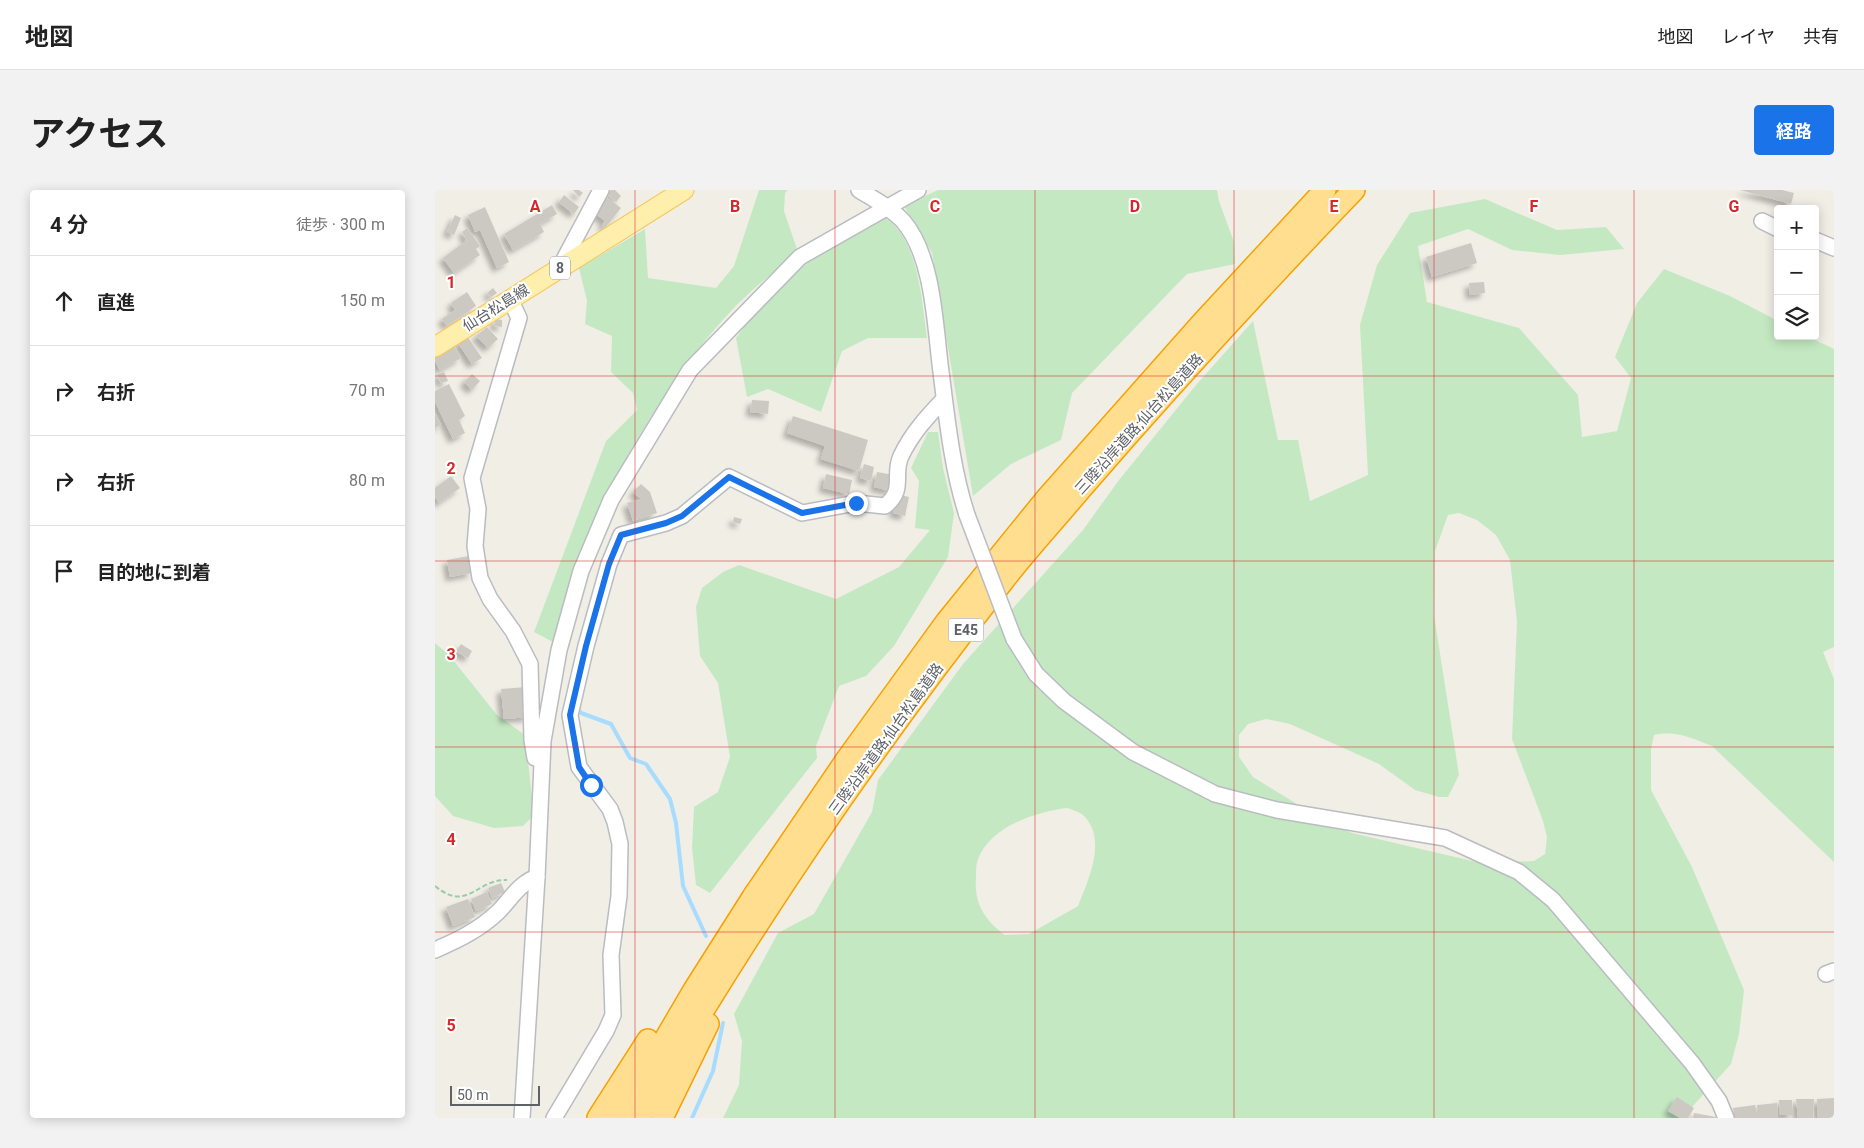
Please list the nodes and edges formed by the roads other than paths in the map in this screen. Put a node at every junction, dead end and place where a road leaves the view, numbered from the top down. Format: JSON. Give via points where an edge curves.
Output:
{"nodes":[{"id":1,"x":601,"y":190,"type":"edge"},
{"id":2,"x":684,"y":190,"type":"edge"},
{"id":3,"x":859,"y":190,"type":"edge"},
{"id":4,"x":919,"y":190,"type":"edge"},
{"id":5,"x":1325,"y":190,"type":"edge"},
{"id":6,"x":1354,"y":190,"type":"edge"},
{"id":7,"x":886,"y":207,"type":"junction"},
{"id":8,"x":1762,"y":221,"type":"dead end"},
{"id":9,"x":1774,"y":227,"type":"edge"},
{"id":10,"x":1819,"y":242,"type":"edge"},
{"id":11,"x":1834,"y":248,"type":"edge"},
{"id":12,"x":559,"y":269,"type":"junction"},
{"id":13,"x":510,"y":299,"type":"junction"},
{"id":14,"x":435,"y":347,"type":"edge"},
{"id":15,"x":944,"y":399,"type":"junction"},
{"id":16,"x":540,"y":785,"type":"junction"},
{"id":17,"x":531,"y":879,"type":"junction"},
{"id":18,"x":761,"y":901,"type":"junction"},
{"id":19,"x":435,"y":950,"type":"edge"},
{"id":20,"x":522,"y":1118,"type":"edge"},
{"id":21,"x":554,"y":1118,"type":"edge"},
{"id":22,"x":598,"y":1118,"type":"edge"},
{"id":23,"x":619,"y":1118,"type":"edge"},
{"id":24,"x":639,"y":1118,"type":"edge"},
{"id":25,"x":662,"y":1118,"type":"edge"},
{"id":26,"x":1726,"y":1118,"type":"edge"}],
"edges":[{"from":1,"to":12,"type":"street"},
{"from":2,"to":12,"type":"main road","name":"仙台松島線","number":"8"},
{"from":3,"to":7,"type":"street"},
{"from":4,"to":7,"type":"street"},
{"from":5,"to":18,"type":"highway","name":"三陸沿岸道路;仙台松島道路","number":"E45","via":[[1046,499],[947,621],[847,759]]},
{"from":6,"to":18,"type":"highway","name":"三陸沿岸道路;仙台松島道路","number":"E45","via":[[1121,442],[1004,579]]},
{"from":7,"to":15,"type":"street","via":[[903,222],[924,262]]},
{"from":7,"to":16,"type":"street","via":[[800,257],[690,370],[611,500],[581,571],[559,650],[543,741]]},
{"from":8,"to":9,"type":"street"},
{"from":10,"to":11,"type":"street"},
{"from":12,"to":13,"type":"main road","name":"仙台松島線","number":"8"},
{"from":13,"to":14,"type":"main road","name":"仙台松島線","number":"8"},
{"from":13,"to":16,"type":"street","via":[[519,318],[472,478],[478,509],[475,546],[481,578],[490,598],[513,631],[530,664],[533,740]]},
{"from":15,"to":21,"type":"street","via":[[915,429],[900,458],[898,490],[885,506],[856,503],[802,513],[729,477],[682,516],[621,535],[586,646],[570,715],[579,767],[610,809],[620,844],[619,896],[611,955],[613,1015]]},
{"from":15,"to":26,"type":"street","bridge":true,"via":[[962,500],[1014,639],[1036,674],[1064,701],[1133,752],[1215,794],[1277,810],[1445,838],[1519,872],[1553,900],[1693,1063],[1719,1101]]},
{"from":16,"to":17,"type":"street"},
{"from":17,"to":19,"type":"street","via":[[497,913],[464,938]]},
{"from":17,"to":20,"type":"street"},
{"from":18,"to":22,"type":"highway","via":[[678,995]]},
{"from":18,"to":23,"type":"highway","name":"三陸沿岸道路;仙台松島道路","number":"E45","via":[[694,990]]},
{"from":18,"to":24,"type":"highway","name":"三陸沿岸道路;仙台松島道路","number":"E45"},
{"from":18,"to":25,"type":"highway"}]}
